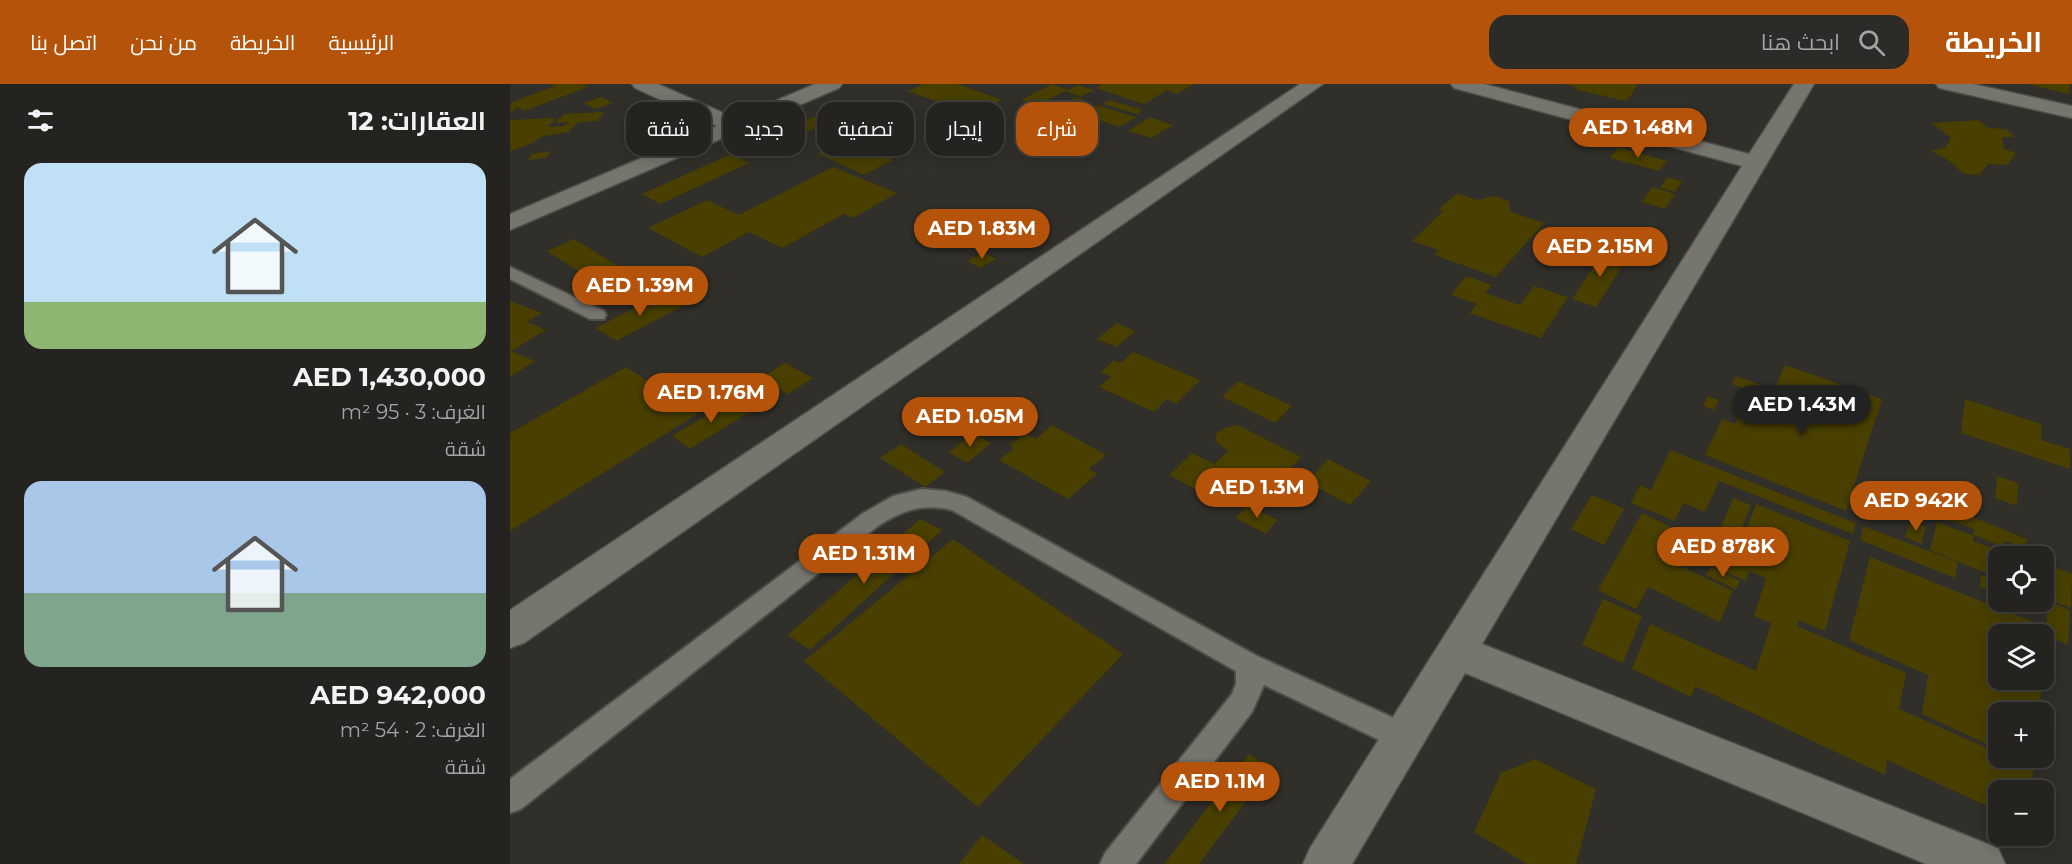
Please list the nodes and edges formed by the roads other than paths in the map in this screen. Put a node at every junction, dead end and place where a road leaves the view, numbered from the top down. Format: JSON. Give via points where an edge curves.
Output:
{"nodes":[{"id":1,"x":642,"y":84,"type":"edge"},
{"id":2,"x":832,"y":84,"type":"edge"},
{"id":3,"x":1313,"y":84,"type":"edge"},
{"id":4,"x":1461,"y":84,"type":"edge"},
{"id":5,"x":1804,"y":84,"type":"edge"},
{"id":6,"x":1946,"y":84,"type":"edge"},
{"id":7,"x":790,"y":102,"type":"edge"},
{"id":8,"x":2072,"y":112,"type":"edge"},
{"id":9,"x":723,"y":121,"type":"edge"},
{"id":10,"x":723,"y":131,"type":"edge"},
{"id":11,"x":1756,"y":164,"type":"junction"},
{"id":12,"x":510,"y":223,"type":"edge"},
{"id":13,"x":510,"y":272,"type":"edge"},
{"id":14,"x":597,"y":315,"type":"dead end"},
{"id":15,"x":510,"y":631,"type":"edge"},
{"id":16,"x":1456,"y":651,"type":"junction"},
{"id":17,"x":1247,"y":664,"type":"junction"},
{"id":18,"x":1404,"y":737,"type":"junction"},
{"id":19,"x":510,"y":798,"type":"edge"},
{"id":20,"x":1116,"y":864,"type":"edge"},
{"id":21,"x":1326,"y":864,"type":"edge"},
{"id":22,"x":1982,"y":864,"type":"edge"}],
"edges":[{"from":1,"to":9,"type":"street"},
{"from":2,"to":7,"type":"street"},
{"from":3,"to":15,"type":"street"},
{"from":4,"to":11,"type":"street"},
{"from":5,"to":11,"type":"street"},
{"from":6,"to":8,"type":"street"},
{"from":10,"to":12,"type":"street"},
{"from":11,"to":16,"type":"street"},
{"from":13,"to":14,"type":"lane"},
{"from":16,"to":18,"type":"street"},
{"from":16,"to":22,"type":"street"},
{"from":17,"to":18,"type":"lane"},
{"from":17,"to":19,"type":"lane","via":[[959,503],[939,497],[915,498],[890,506],[870,520]]},
{"from":17,"to":20,"type":"lane","via":[[1252,677],[1242,703]]},
{"from":18,"to":21,"type":"street"}]}
